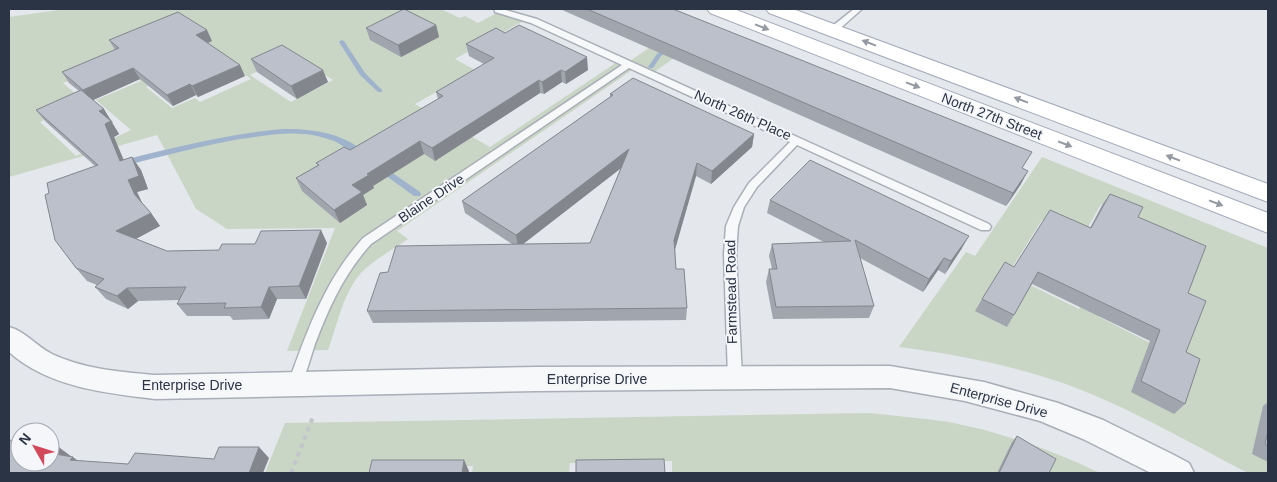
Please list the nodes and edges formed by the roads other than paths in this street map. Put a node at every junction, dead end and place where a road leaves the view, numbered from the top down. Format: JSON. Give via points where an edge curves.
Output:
{"nodes":[{"id":1,"x":716,"y":9,"type":"edge"},
{"id":2,"x":776,"y":9,"type":"edge"},
{"id":3,"x":858,"y":9,"type":"edge"},
{"id":4,"x":498,"y":10,"type":"dead end"},
{"id":5,"x":833,"y":30,"type":"junction"},
{"id":6,"x":629,"y":64,"type":"junction"},
{"id":7,"x":797,"y":140,"type":"junction"},
{"id":8,"x":1268,"y":193,"type":"edge"},
{"id":9,"x":1268,"y":223,"type":"edge"},
{"id":10,"x":985,"y":227,"type":"dead end"},
{"id":11,"x":9,"y":337,"type":"edge"},
{"id":12,"x":735,"y":378,"type":"junction"},
{"id":13,"x":295,"y":384,"type":"junction"},
{"id":14,"x":1179,"y":473,"type":"edge"}],
"edges":[{"from":1,"to":9,"type":"main road","name":"North 27th Street","one_way":true},
{"from":2,"to":5,"type":"main road","name":"North 27th Street"},
{"from":3,"to":5,"type":"lane"},
{"from":4,"to":6,"type":"lane","name":"North 26th Place","via":[[528,18]]},
{"from":8,"to":5,"type":"main road","name":"North 27th Street","one_way":true},
{"from":6,"to":7,"type":"lane","name":"North 26th Place"},
{"from":6,"to":13,"type":"lane","name":"Blaine Drive","via":[[366,241],[334,283]]},
{"from":7,"to":10,"type":"lane","name":"North 26th Place"},
{"from":7,"to":12,"type":"lane","name":"Farmstead Road","via":[[753,185],[732,226],[730,254]]},
{"from":11,"to":13,"type":"street","name":"Enterprise Drive","via":[[45,363],[104,382],[155,387]]},
{"from":12,"to":13,"type":"street","name":"Enterprise Drive"},
{"from":12,"to":14,"type":"street","name":"Enterprise Drive","via":[[890,377],[951,387],[1042,409]]}]}
